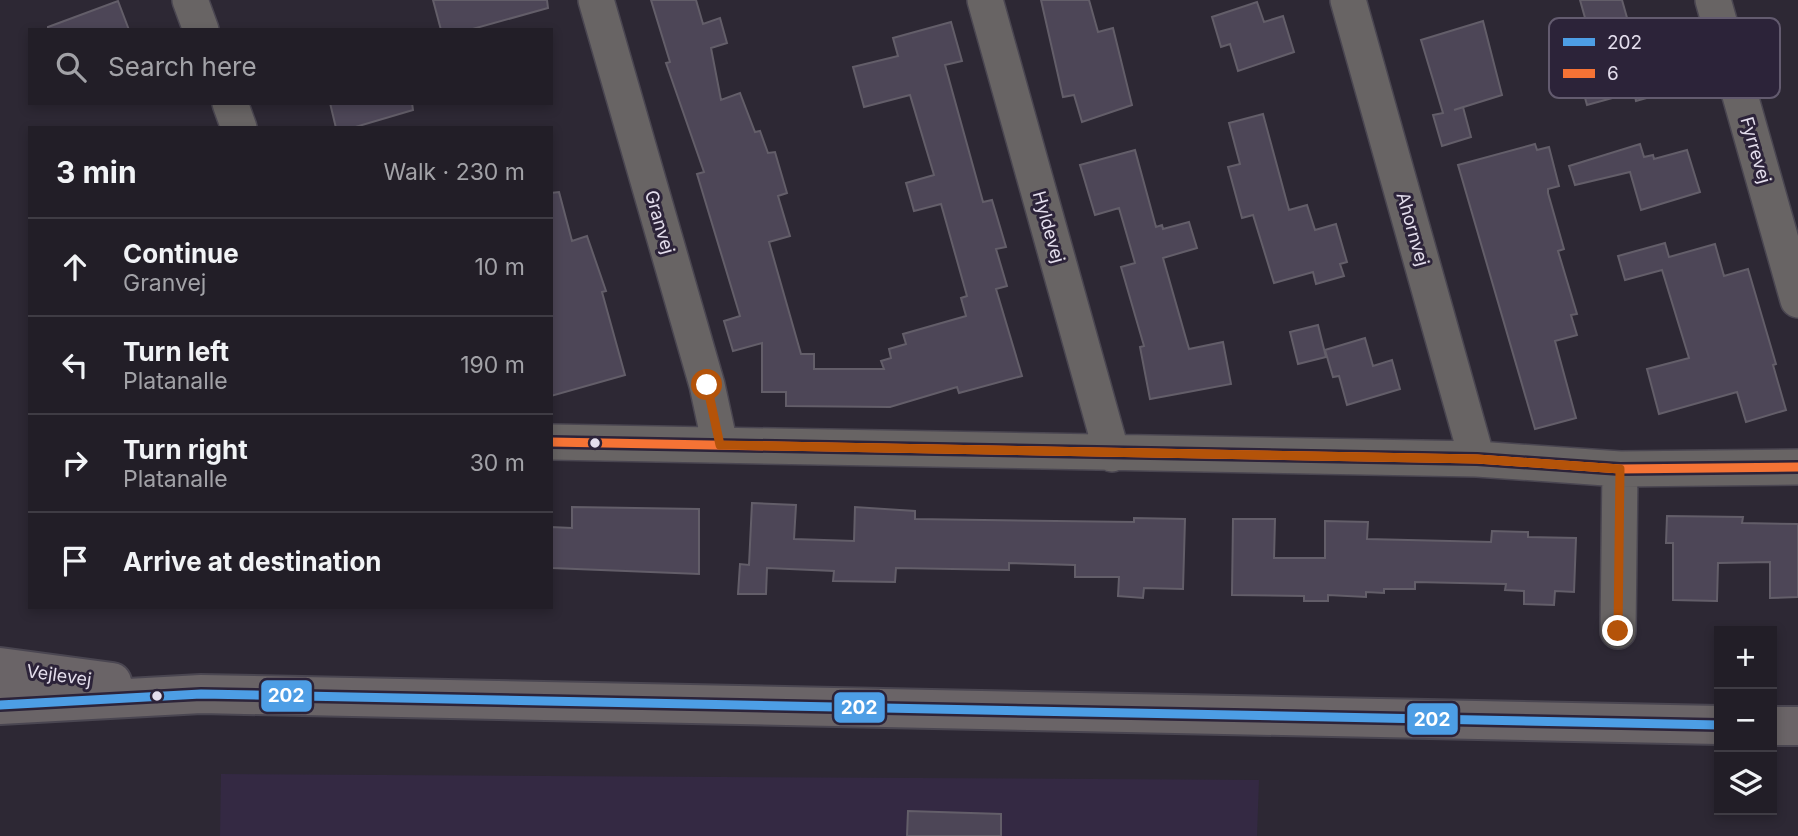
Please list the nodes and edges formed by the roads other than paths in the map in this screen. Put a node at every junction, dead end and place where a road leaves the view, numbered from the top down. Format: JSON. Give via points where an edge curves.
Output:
{"nodes":[{"id":1,"x":190,"y":0,"type":"edge"},
{"id":2,"x":596,"y":0,"type":"edge"},
{"id":3,"x":985,"y":0,"type":"edge"},
{"id":4,"x":1348,"y":0,"type":"edge"},
{"id":5,"x":1713,"y":0,"type":"edge"},
{"id":6,"x":1718,"y":18,"type":"edge"},
{"id":7,"x":200,"y":28,"type":"edge"},
{"id":8,"x":1741,"y":98,"type":"edge"},
{"id":9,"x":231,"y":105,"type":"edge"},
{"id":10,"x":238,"y":126,"type":"edge"},
{"id":11,"x":1798,"y":300,"type":"edge"},
{"id":12,"x":553,"y":442,"type":"edge"},
{"id":13,"x":720,"y":445,"type":"junction"},
{"id":14,"x":1112,"y":454,"type":"junction"},
{"id":15,"x":1477,"y":459,"type":"junction"},
{"id":16,"x":1798,"y":467,"type":"edge"},
{"id":17,"x":1620,"y":469,"type":"junction"},
{"id":18,"x":1618,"y":631,"type":"dead end"},
{"id":19,"x":0,"y":667,"type":"edge"},
{"id":20,"x":201,"y":694,"type":"junction"},
{"id":21,"x":0,"y":705,"type":"edge"},
{"id":22,"x":1714,"y":724,"type":"edge"},
{"id":23,"x":1777,"y":726,"type":"edge"},
{"id":24,"x":1798,"y":726,"type":"edge"}],
"edges":[{"from":1,"to":7,"type":"street"},
{"from":2,"to":13,"type":"street","name":"Granvej","via":[[707,385]]},
{"from":3,"to":14,"type":"street","name":"Hyldevej"},
{"from":4,"to":15,"type":"street","name":"Ahornvej"},
{"from":5,"to":6,"type":"street","name":"Fyrrevej"},
{"from":8,"to":11,"type":"street","name":"Fyrrevej"},
{"from":9,"to":10,"type":"street"},
{"from":12,"to":13,"type":"street"},
{"from":13,"to":14,"type":"street"},
{"from":14,"to":15,"type":"street"},
{"from":15,"to":17,"type":"street"},
{"from":16,"to":17,"type":"street"},
{"from":17,"to":18,"type":"street"},
{"from":19,"to":20,"type":"main road","name":"Vejlevej"},
{"from":20,"to":21,"type":"main road","name":"Vejlevej"},
{"from":20,"to":22,"type":"main road","name":"Vejlevej"},
{"from":23,"to":24,"type":"main road"}]}
